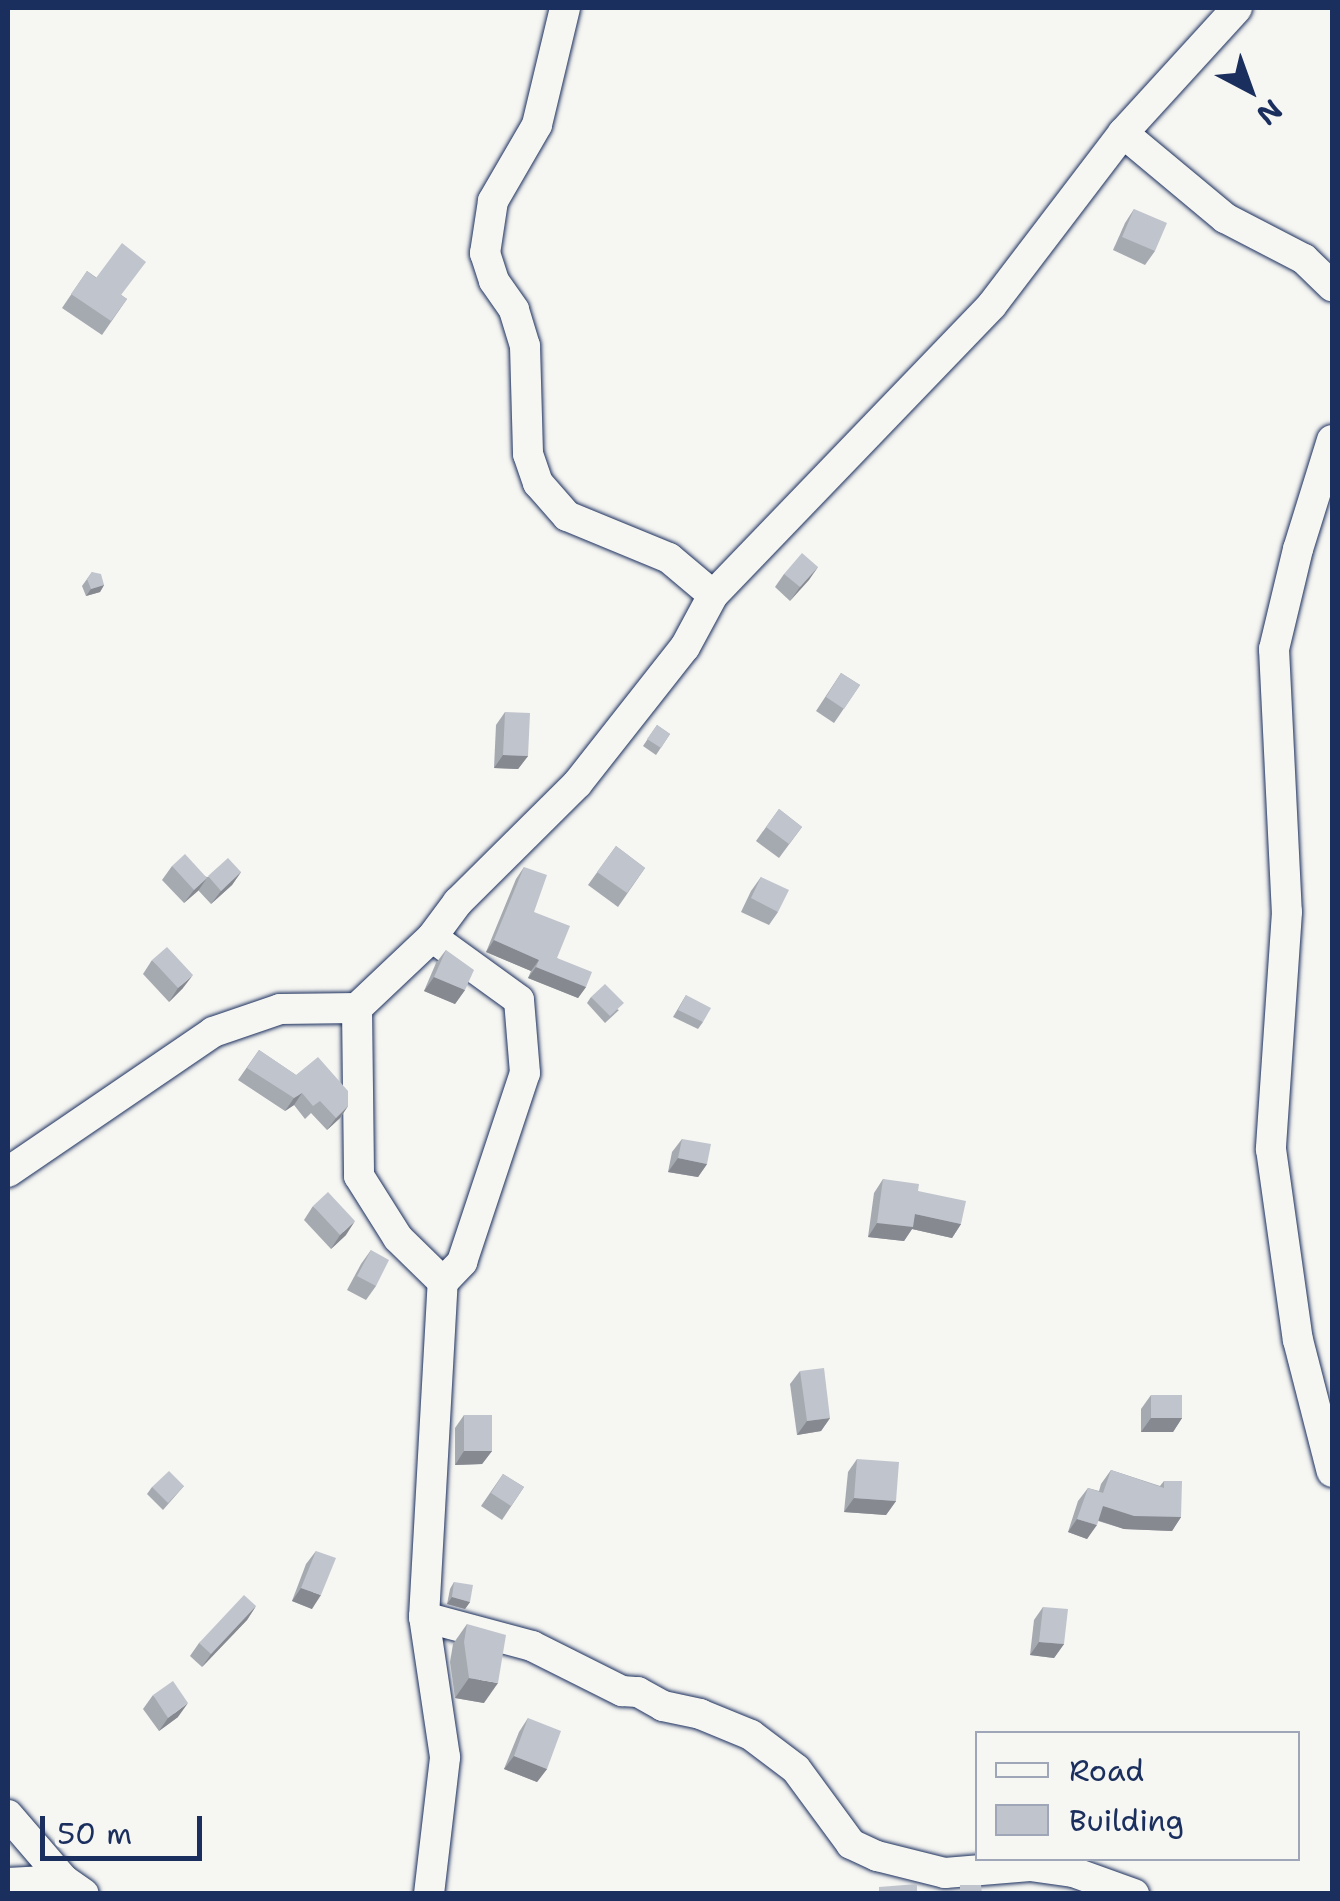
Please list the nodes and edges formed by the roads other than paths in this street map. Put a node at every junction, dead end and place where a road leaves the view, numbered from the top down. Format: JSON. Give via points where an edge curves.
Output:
{"nodes":[{"id":1,"x":565,"y":8,"type":"edge"},
{"id":2,"x":1237,"y":8,"type":"edge"},
{"id":3,"x":1123,"y":132,"type":"junction"},
{"id":4,"x":1332,"y":286,"type":"edge"},
{"id":5,"x":1332,"y":440,"type":"edge"},
{"id":6,"x":714,"y":595,"type":"junction"},
{"id":7,"x":432,"y":937,"type":"junction"},
{"id":8,"x":357,"y":1008,"type":"junction"},
{"id":9,"x":8,"y":1172,"type":"edge"},
{"id":10,"x":443,"y":1282,"type":"junction"},
{"id":11,"x":1332,"y":1472,"type":"edge"},
{"id":12,"x":424,"y":1617,"type":"junction"},
{"id":13,"x":8,"y":1815,"type":"edge"},
{"id":14,"x":8,"y":1883,"type":"edge"},
{"id":15,"x":74,"y":1887,"type":"edge"},
{"id":16,"x":430,"y":1894,"type":"edge"},
{"id":17,"x":1134,"y":1894,"type":"edge"}],
"edges":[{"from":1,"to":6,"type":"street","via":[[537,124],[492,201],[485,253],[525,346],[528,454],[538,483],[567,516],[669,558]]},
{"from":2,"to":3,"type":"street"},
{"from":3,"to":4,"type":"street","via":[[1225,218],[1304,259]]},
{"from":3,"to":6,"type":"street","via":[[992,304]]},
{"from":5,"to":11,"type":"street","via":[[1274,649],[1288,912],[1272,1149],[1298,1340]]},
{"from":6,"to":7,"type":"street","via":[[685,647],[577,784],[458,902]]},
{"from":7,"to":8,"type":"street"},
{"from":7,"to":10,"type":"street","via":[[519,1000],[524,1072],[462,1262]]},
{"from":8,"to":9,"type":"street","via":[[280,1009],[213,1032]]},
{"from":8,"to":10,"type":"street","via":[[359,1176],[398,1238]]},
{"from":10,"to":12,"type":"street"},
{"from":12,"to":16,"type":"street","via":[[445,1757]]},
{"from":12,"to":17,"type":"street","via":[[532,1646],[622,1691],[751,1735],[796,1768],[851,1844],[877,1856],[944,1873],[1030,1866],[1073,1872]]},
{"from":13,"to":15,"type":"street"},
{"from":14,"to":15,"type":"street"}]}
